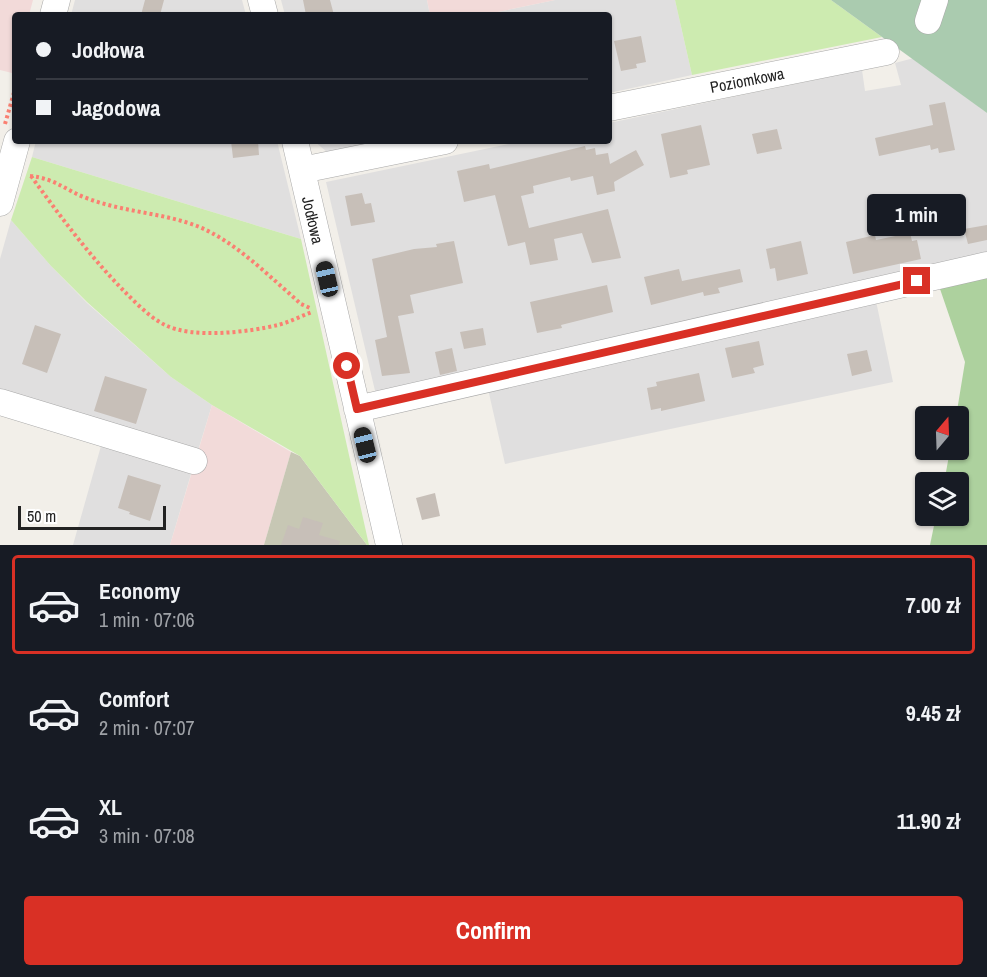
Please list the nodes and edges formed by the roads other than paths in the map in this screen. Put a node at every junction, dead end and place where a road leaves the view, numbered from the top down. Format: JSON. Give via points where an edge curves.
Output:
{"nodes":[{"id":1,"x":885,"y":52,"type":"dead end"},
{"id":2,"x":612,"y":107,"type":"edge"},
{"id":3,"x":10,"y":136,"type":"edge"},
{"id":4,"x":296,"y":144,"type":"edge"},
{"id":5,"x":430,"y":144,"type":"edge"},
{"id":6,"x":302,"y":170,"type":"junction"},
{"id":7,"x":0,"y":203,"type":"edge"},
{"id":8,"x":987,"y":265,"type":"edge"},
{"id":9,"x":0,"y":402,"type":"edge"},
{"id":10,"x":357,"y":409,"type":"junction"},
{"id":11,"x":194,"y":461,"type":"dead end"},
{"id":12,"x":389,"y":545,"type":"edge"}],
"edges":[{"from":1,"to":2,"type":"street","name":"Poziomkowa"},
{"from":3,"to":7,"type":"street"},
{"from":4,"to":6,"type":"street","name":"Jodłowa"},
{"from":5,"to":6,"type":"street"},
{"from":6,"to":10,"type":"street","name":"Jodłowa"},
{"from":8,"to":10,"type":"street"},
{"from":9,"to":11,"type":"street"},
{"from":10,"to":12,"type":"street","name":"Jodłowa"}]}
